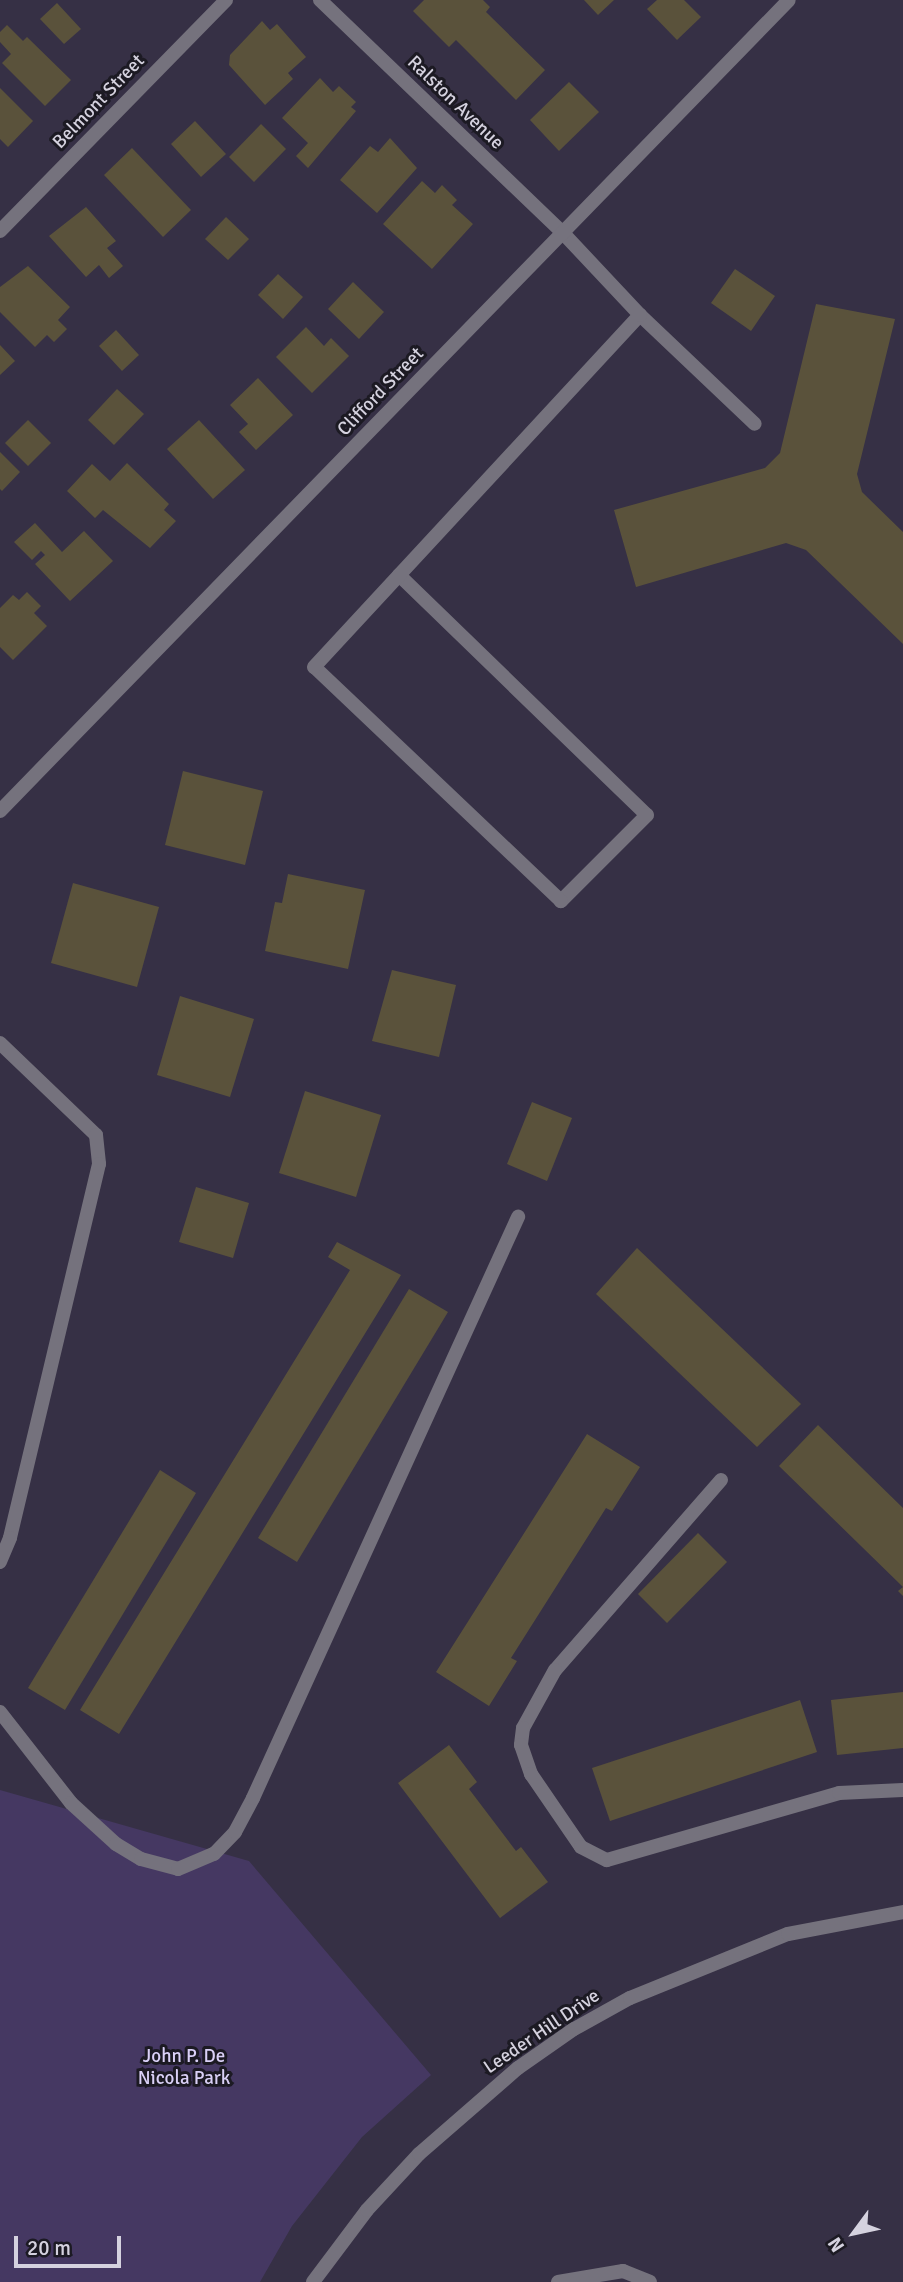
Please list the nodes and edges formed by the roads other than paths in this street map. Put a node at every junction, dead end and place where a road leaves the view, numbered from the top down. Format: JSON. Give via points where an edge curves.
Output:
{"nodes":[{"id":1,"x":226,"y":0,"type":"edge"},
{"id":2,"x":320,"y":0,"type":"edge"},
{"id":3,"x":789,"y":0,"type":"edge"},
{"id":4,"x":0,"y":231,"type":"edge"},
{"id":5,"x":563,"y":233,"type":"junction"},
{"id":6,"x":640,"y":315,"type":"junction"},
{"id":7,"x":755,"y":424,"type":"dead end"},
{"id":8,"x":399,"y":575,"type":"junction"},
{"id":9,"x":0,"y":811,"type":"edge"},
{"id":10,"x":0,"y":1043,"type":"edge"},
{"id":11,"x":518,"y":1217,"type":"dead end"},
{"id":12,"x":722,"y":1479,"type":"dead end"},
{"id":13,"x":0,"y":1562,"type":"edge"},
{"id":14,"x":0,"y":1712,"type":"edge"},
{"id":15,"x":903,"y":1790,"type":"edge"},
{"id":16,"x":903,"y":1912,"type":"edge"},
{"id":17,"x":313,"y":2282,"type":"edge"},
{"id":18,"x":558,"y":2282,"type":"edge"},
{"id":19,"x":650,"y":2282,"type":"edge"}],
"edges":[{"from":1,"to":4,"type":"street","name":"Belmont Street"},
{"from":2,"to":5,"type":"street","name":"Ralston Avenue"},
{"from":3,"to":5,"type":"street","name":"Clifford Street"},
{"from":5,"to":6,"type":"street","name":"Ralston Avenue"},
{"from":5,"to":9,"type":"street","name":"Clifford Street"},
{"from":6,"to":7,"type":"street","name":"Ralston Avenue"},
{"from":6,"to":8,"type":"street"},
{"from":8,"to":8,"type":"street","via":[[314,667],[561,901],[647,815]]},
{"from":10,"to":13,"type":"street","via":[[96,1135],[99,1164],[13,1525]]},
{"from":11,"to":14,"type":"street","via":[[253,1798],[235,1832],[214,1854],[178,1868],[141,1859],[116,1844],[71,1803]]},
{"from":12,"to":15,"type":"street","via":[[555,1670],[523,1728],[521,1745],[531,1774],[581,1847],[607,1860],[839,1793]]},
{"from":16,"to":17,"type":"street","name":"Leeder Hill Drive","via":[[788,1934],[630,1998],[574,2029],[518,2068],[419,2154],[367,2210]]},
{"from":18,"to":19,"type":"street","via":[[623,2271]]}]}
